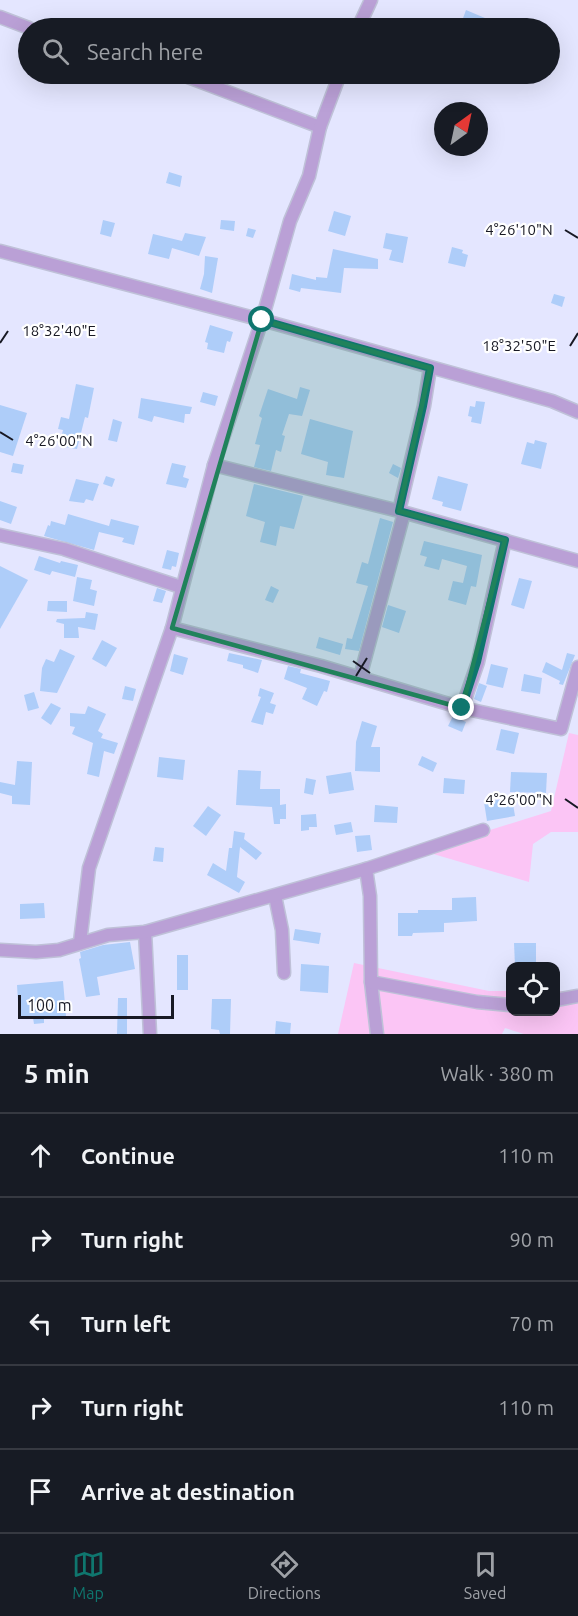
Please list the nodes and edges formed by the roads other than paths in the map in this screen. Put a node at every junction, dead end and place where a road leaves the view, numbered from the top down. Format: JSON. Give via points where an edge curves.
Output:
{"nodes":[{"id":1,"x":372,"y":0,"type":"edge"},
{"id":2,"x":0,"y":17,"type":"edge"},
{"id":3,"x":362,"y":18,"type":"edge"},
{"id":4,"x":18,"y":24,"type":"edge"},
{"id":5,"x":206,"y":84,"type":"edge"},
{"id":6,"x":336,"y":84,"type":"edge"},
{"id":7,"x":320,"y":127,"type":"junction"},
{"id":8,"x":0,"y":251,"type":"edge"},
{"id":9,"x":262,"y":320,"type":"junction"},
{"id":10,"x":430,"y":368,"type":"junction"},
{"id":11,"x":578,"y":412,"type":"edge"},
{"id":12,"x":214,"y":465,"type":"junction"},
{"id":13,"x":401,"y":512,"type":"junction"},
{"id":14,"x":0,"y":535,"type":"edge"},
{"id":15,"x":505,"y":540,"type":"junction"},
{"id":16,"x":578,"y":561,"type":"edge"},
{"id":17,"x":181,"y":587,"type":"junction"},
{"id":18,"x":172,"y":628,"type":"junction"},
{"id":19,"x":578,"y":667,"type":"edge"},
{"id":20,"x":360,"y":677,"type":"junction"},
{"id":21,"x":462,"y":708,"type":"junction"},
{"id":22,"x":483,"y":830,"type":"dead end"},
{"id":23,"x":366,"y":869,"type":"junction"},
{"id":24,"x":275,"y":896,"type":"junction"},
{"id":25,"x":145,"y":932,"type":"junction"},
{"id":26,"x":80,"y":942,"type":"junction"},
{"id":27,"x":0,"y":950,"type":"edge"},
{"id":28,"x":284,"y":973,"type":"dead end"},
{"id":29,"x":371,"y":982,"type":"junction"},
{"id":30,"x":578,"y":996,"type":"edge"},
{"id":31,"x":560,"y":999,"type":"edge"},
{"id":32,"x":506,"y":1005,"type":"edge"},
{"id":33,"x":150,"y":1034,"type":"edge"},
{"id":34,"x":377,"y":1034,"type":"edge"}],
"edges":[{"from":1,"to":3,"type":"street"},
{"from":2,"to":4,"type":"street"},
{"from":5,"to":7,"type":"street"},
{"from":6,"to":7,"type":"street"},
{"from":7,"to":9,"type":"street","via":[[309,176],[290,221]]},
{"from":8,"to":9,"type":"street"},
{"from":9,"to":10,"type":"street"},
{"from":9,"to":12,"type":"street"},
{"from":10,"to":11,"type":"street","via":[[552,400]]},
{"from":10,"to":13,"type":"street"},
{"from":12,"to":13,"type":"street"},
{"from":12,"to":17,"type":"street"},
{"from":13,"to":15,"type":"street"},
{"from":13,"to":20,"type":"street"},
{"from":14,"to":17,"type":"street","via":[[64,549]]},
{"from":15,"to":16,"type":"street"},
{"from":15,"to":21,"type":"street","via":[[477,662]]},
{"from":17,"to":18,"type":"street"},
{"from":18,"to":20,"type":"street"},
{"from":18,"to":26,"type":"street","via":[[89,868]]},
{"from":19,"to":21,"type":"street","via":[[561,729]]},
{"from":20,"to":21,"type":"street"},
{"from":22,"to":23,"type":"street"},
{"from":23,"to":24,"type":"street"},
{"from":23,"to":29,"type":"street"},
{"from":24,"to":25,"type":"street"},
{"from":24,"to":28,"type":"street","via":[[282,930]]},
{"from":25,"to":26,"type":"street"},
{"from":25,"to":33,"type":"street"},
{"from":26,"to":27,"type":"street","via":[[59,950]]},
{"from":29,"to":32,"type":"street"},
{"from":29,"to":34,"type":"street"},
{"from":30,"to":31,"type":"street"}]}
